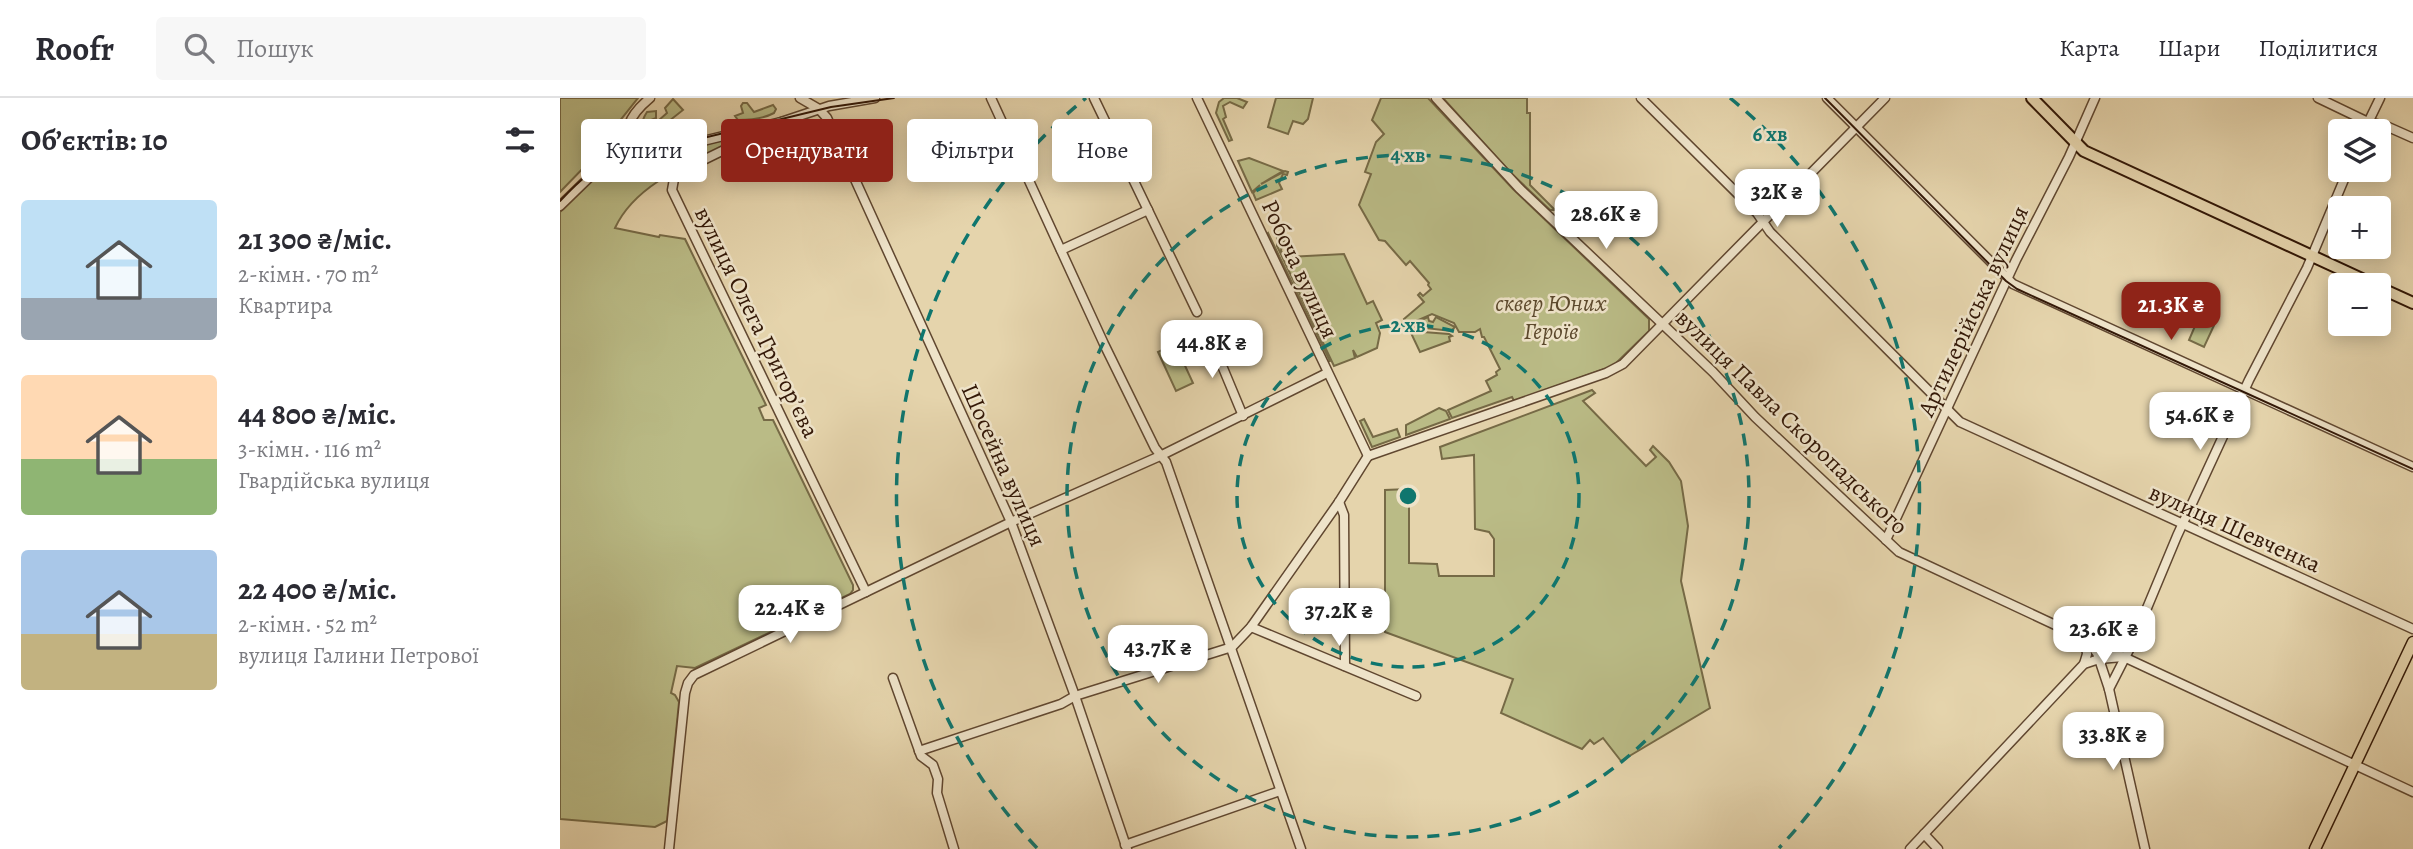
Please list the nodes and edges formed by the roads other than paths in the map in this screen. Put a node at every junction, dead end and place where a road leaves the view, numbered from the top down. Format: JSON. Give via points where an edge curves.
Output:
{"nodes":[{"id":1,"x":650,"y":98,"type":"edge"},
{"id":2,"x":800,"y":98,"type":"edge"},
{"id":3,"x":875,"y":98,"type":"edge"},
{"id":4,"x":992,"y":98,"type":"edge"},
{"id":5,"x":1094,"y":98,"type":"edge"},
{"id":6,"x":1198,"y":98,"type":"edge"},
{"id":7,"x":1436,"y":98,"type":"edge"},
{"id":8,"x":1641,"y":98,"type":"edge"},
{"id":9,"x":1827,"y":98,"type":"edge"},
{"id":10,"x":1885,"y":98,"type":"edge"},
{"id":11,"x":2032,"y":98,"type":"edge"},
{"id":12,"x":2095,"y":98,"type":"edge"},
{"id":13,"x":2318,"y":98,"type":"edge"},
{"id":14,"x":2380,"y":98,"type":"edge"},
{"id":15,"x":819,"y":108,"type":"junction"},
{"id":16,"x":631,"y":119,"type":"edge"},
{"id":17,"x":789,"y":119,"type":"edge"},
{"id":18,"x":2362,"y":119,"type":"edge"},
{"id":19,"x":2370,"y":119,"type":"edge"},
{"id":20,"x":1856,"y":127,"type":"junction"},
{"id":21,"x":2391,"y":128,"type":"edge"},
{"id":22,"x":2413,"y":138,"type":"edge"},
{"id":23,"x":2075,"y":142,"type":"junction"},
{"id":24,"x":721,"y":153,"type":"edge"},
{"id":25,"x":585,"y":182,"type":"edge"},
{"id":26,"x":2343,"y":182,"type":"edge"},
{"id":27,"x":560,"y":206,"type":"edge"},
{"id":28,"x":1148,"y":210,"type":"junction"},
{"id":29,"x":1764,"y":221,"type":"junction"},
{"id":30,"x":1061,"y":250,"type":"junction"},
{"id":31,"x":2312,"y":256,"type":"junction"},
{"id":32,"x":2348,"y":273,"type":"edge"},
{"id":33,"x":2007,"y":280,"type":"junction"},
{"id":34,"x":2391,"y":293,"type":"edge"},
{"id":35,"x":2413,"y":303,"type":"edge"},
{"id":36,"x":1197,"y":312,"type":"dead end"},
{"id":37,"x":1663,"y":325,"type":"junction"},
{"id":38,"x":1208,"y":332,"type":"dead end"},
{"id":39,"x":1327,"y":373,"type":"junction"},
{"id":40,"x":2244,"y":391,"type":"junction"},
{"id":41,"x":1947,"y":410,"type":"junction"},
{"id":42,"x":1243,"y":416,"type":"junction"},
{"id":43,"x":1160,"y":456,"type":"junction"},
{"id":44,"x":1368,"y":457,"type":"junction"},
{"id":45,"x":2413,"y":467,"type":"edge"},
{"id":46,"x":1339,"y":502,"type":"junction"},
{"id":47,"x":1011,"y":523,"type":"junction"},
{"id":48,"x":2183,"y":525,"type":"junction"},
{"id":49,"x":1886,"y":540,"type":"junction"},
{"id":50,"x":866,"y":592,"type":"junction"},
{"id":51,"x":1251,"y":626,"type":"junction"},
{"id":52,"x":2413,"y":629,"type":"edge"},
{"id":53,"x":2085,"y":638,"type":"junction"},
{"id":54,"x":2413,"y":642,"type":"edge"},
{"id":55,"x":1232,"y":646,"type":"junction"},
{"id":56,"x":2126,"y":656,"type":"junction"},
{"id":57,"x":2099,"y":659,"type":"junction"},
{"id":58,"x":2084,"y":664,"type":"junction"},
{"id":59,"x":1345,"y":666,"type":"junction"},
{"id":60,"x":893,"y":678,"type":"dead end"},
{"id":61,"x":2109,"y":689,"type":"junction"},
{"id":62,"x":1075,"y":696,"type":"junction"},
{"id":63,"x":1416,"y":696,"type":"dead end"},
{"id":64,"x":919,"y":751,"type":"junction"},
{"id":65,"x":2355,"y":765,"type":"junction"},
{"id":66,"x":1280,"y":791,"type":"junction"},
{"id":67,"x":2413,"y":792,"type":"edge"},
{"id":68,"x":1924,"y":834,"type":"junction"},
{"id":69,"x":1126,"y":847,"type":"edge"},
{"id":70,"x":669,"y":849,"type":"edge"},
{"id":71,"x":954,"y":849,"type":"edge"},
{"id":72,"x":1301,"y":849,"type":"edge"},
{"id":73,"x":1910,"y":849,"type":"edge"},
{"id":74,"x":1938,"y":849,"type":"edge"},
{"id":75,"x":2145,"y":849,"type":"edge"},
{"id":76,"x":2315,"y":849,"type":"edge"}],
"edges":[{"from":1,"to":16,"type":"street"},
{"from":2,"to":15,"type":"street"},
{"from":3,"to":15,"type":"street"},
{"from":4,"to":30,"type":"street"},
{"from":5,"to":28,"type":"street"},
{"from":6,"to":39,"type":"street","name":"Робоча вулиця"},
{"from":7,"to":37,"type":"street","name":"вулиця Павла Скоропадського","via":[[1519,188]]},
{"from":8,"to":29,"type":"street","name":"вулиця Шевченка"},
{"from":9,"to":20,"type":"street"},
{"from":10,"to":20,"type":"street"},
{"from":11,"to":23,"type":"highway"},
{"from":12,"to":23,"type":"street","name":"Артилерійська вулиця"},
{"from":13,"to":18,"type":"street"},
{"from":14,"to":19,"type":"street"},
{"from":15,"to":17,"type":"street"},
{"from":15,"to":47,"type":"street","name":"Шосейна вулиця"},
{"from":20,"to":29,"type":"street"},
{"from":20,"to":33,"type":"street"},
{"from":21,"to":22,"type":"street"},
{"from":23,"to":31,"type":"highway","via":[[2093,156]]},
{"from":23,"to":33,"type":"street","name":"Артилерійська вулиця"},
{"from":24,"to":50,"type":"street","name":"вулиця Олега Григорʼєва","via":[[681,171],[672,190]]},
{"from":25,"to":27,"type":"street"},
{"from":26,"to":31,"type":"street"},
{"from":28,"to":30,"type":"street"},
{"from":28,"to":36,"type":"street"},
{"from":29,"to":37,"type":"street"},
{"from":29,"to":41,"type":"street","name":"вулиця Шевченка"},
{"from":30,"to":43,"type":"street"},
{"from":31,"to":32,"type":"highway"},
{"from":31,"to":40,"type":"street"},
{"from":33,"to":40,"type":"street"},
{"from":33,"to":41,"type":"street","name":"Артилерійська вулиця"},
{"from":34,"to":35,"type":"highway"},
{"from":37,"to":44,"type":"street","via":[[1623,364],[1606,373]]},
{"from":37,"to":49,"type":"street","name":"вулиця Павла Скоропадського"},
{"from":38,"to":42,"type":"street"},
{"from":39,"to":42,"type":"street"},
{"from":39,"to":44,"type":"street","name":"Робоча вулиця"},
{"from":40,"to":45,"type":"street"},
{"from":40,"to":48,"type":"street"},
{"from":41,"to":48,"type":"street","name":"вулиця Шевченка","via":[[1960,422]]},
{"from":41,"to":49,"type":"street","name":"Артилерійська вулиця"},
{"from":42,"to":43,"type":"street"},
{"from":43,"to":47,"type":"street"},
{"from":43,"to":55,"type":"street"},
{"from":44,"to":46,"type":"street"},
{"from":46,"to":51,"type":"street"},
{"from":46,"to":59,"type":"street","via":[[1344,516]]},
{"from":47,"to":50,"type":"street"},
{"from":47,"to":62,"type":"street","name":"Шосейна вулиця"},
{"from":48,"to":52,"type":"street","name":"вулиця Шевченка"},
{"from":48,"to":56,"type":"street"},
{"from":49,"to":53,"type":"street","name":"вулиця Павла Скоропадського","via":[[1902,554]]},
{"from":50,"to":70,"type":"street","via":[[690,679]]},
{"from":51,"to":55,"type":"street"},
{"from":51,"to":59,"type":"street"},
{"from":53,"to":56,"type":"street","name":"вулиця Павла Скоропадського"},
{"from":53,"to":57,"type":"street"},
{"from":53,"to":58,"type":"street"},
{"from":54,"to":65,"type":"main road"},
{"from":55,"to":62,"type":"street"},
{"from":55,"to":66,"type":"street"},
{"from":56,"to":57,"type":"street"},
{"from":56,"to":61,"type":"street"},
{"from":56,"to":65,"type":"street","name":"вулиця Павла Скоропадського"},
{"from":57,"to":58,"type":"street"},
{"from":57,"to":61,"type":"street"},
{"from":58,"to":68,"type":"street"},
{"from":59,"to":63,"type":"street"},
{"from":60,"to":64,"type":"street"},
{"from":61,"to":75,"type":"street"},
{"from":62,"to":64,"type":"street"},
{"from":62,"to":69,"type":"street","name":"Шосейна вулиця"},
{"from":64,"to":71,"type":"street","via":[[933,765],[938,779],[937,793]]},
{"from":65,"to":67,"type":"street","name":"вулиця Павла Скоропадського"},
{"from":65,"to":76,"type":"main road"},
{"from":66,"to":69,"type":"street"},
{"from":66,"to":72,"type":"street"},
{"from":68,"to":73,"type":"street"},
{"from":68,"to":74,"type":"street"}]}
